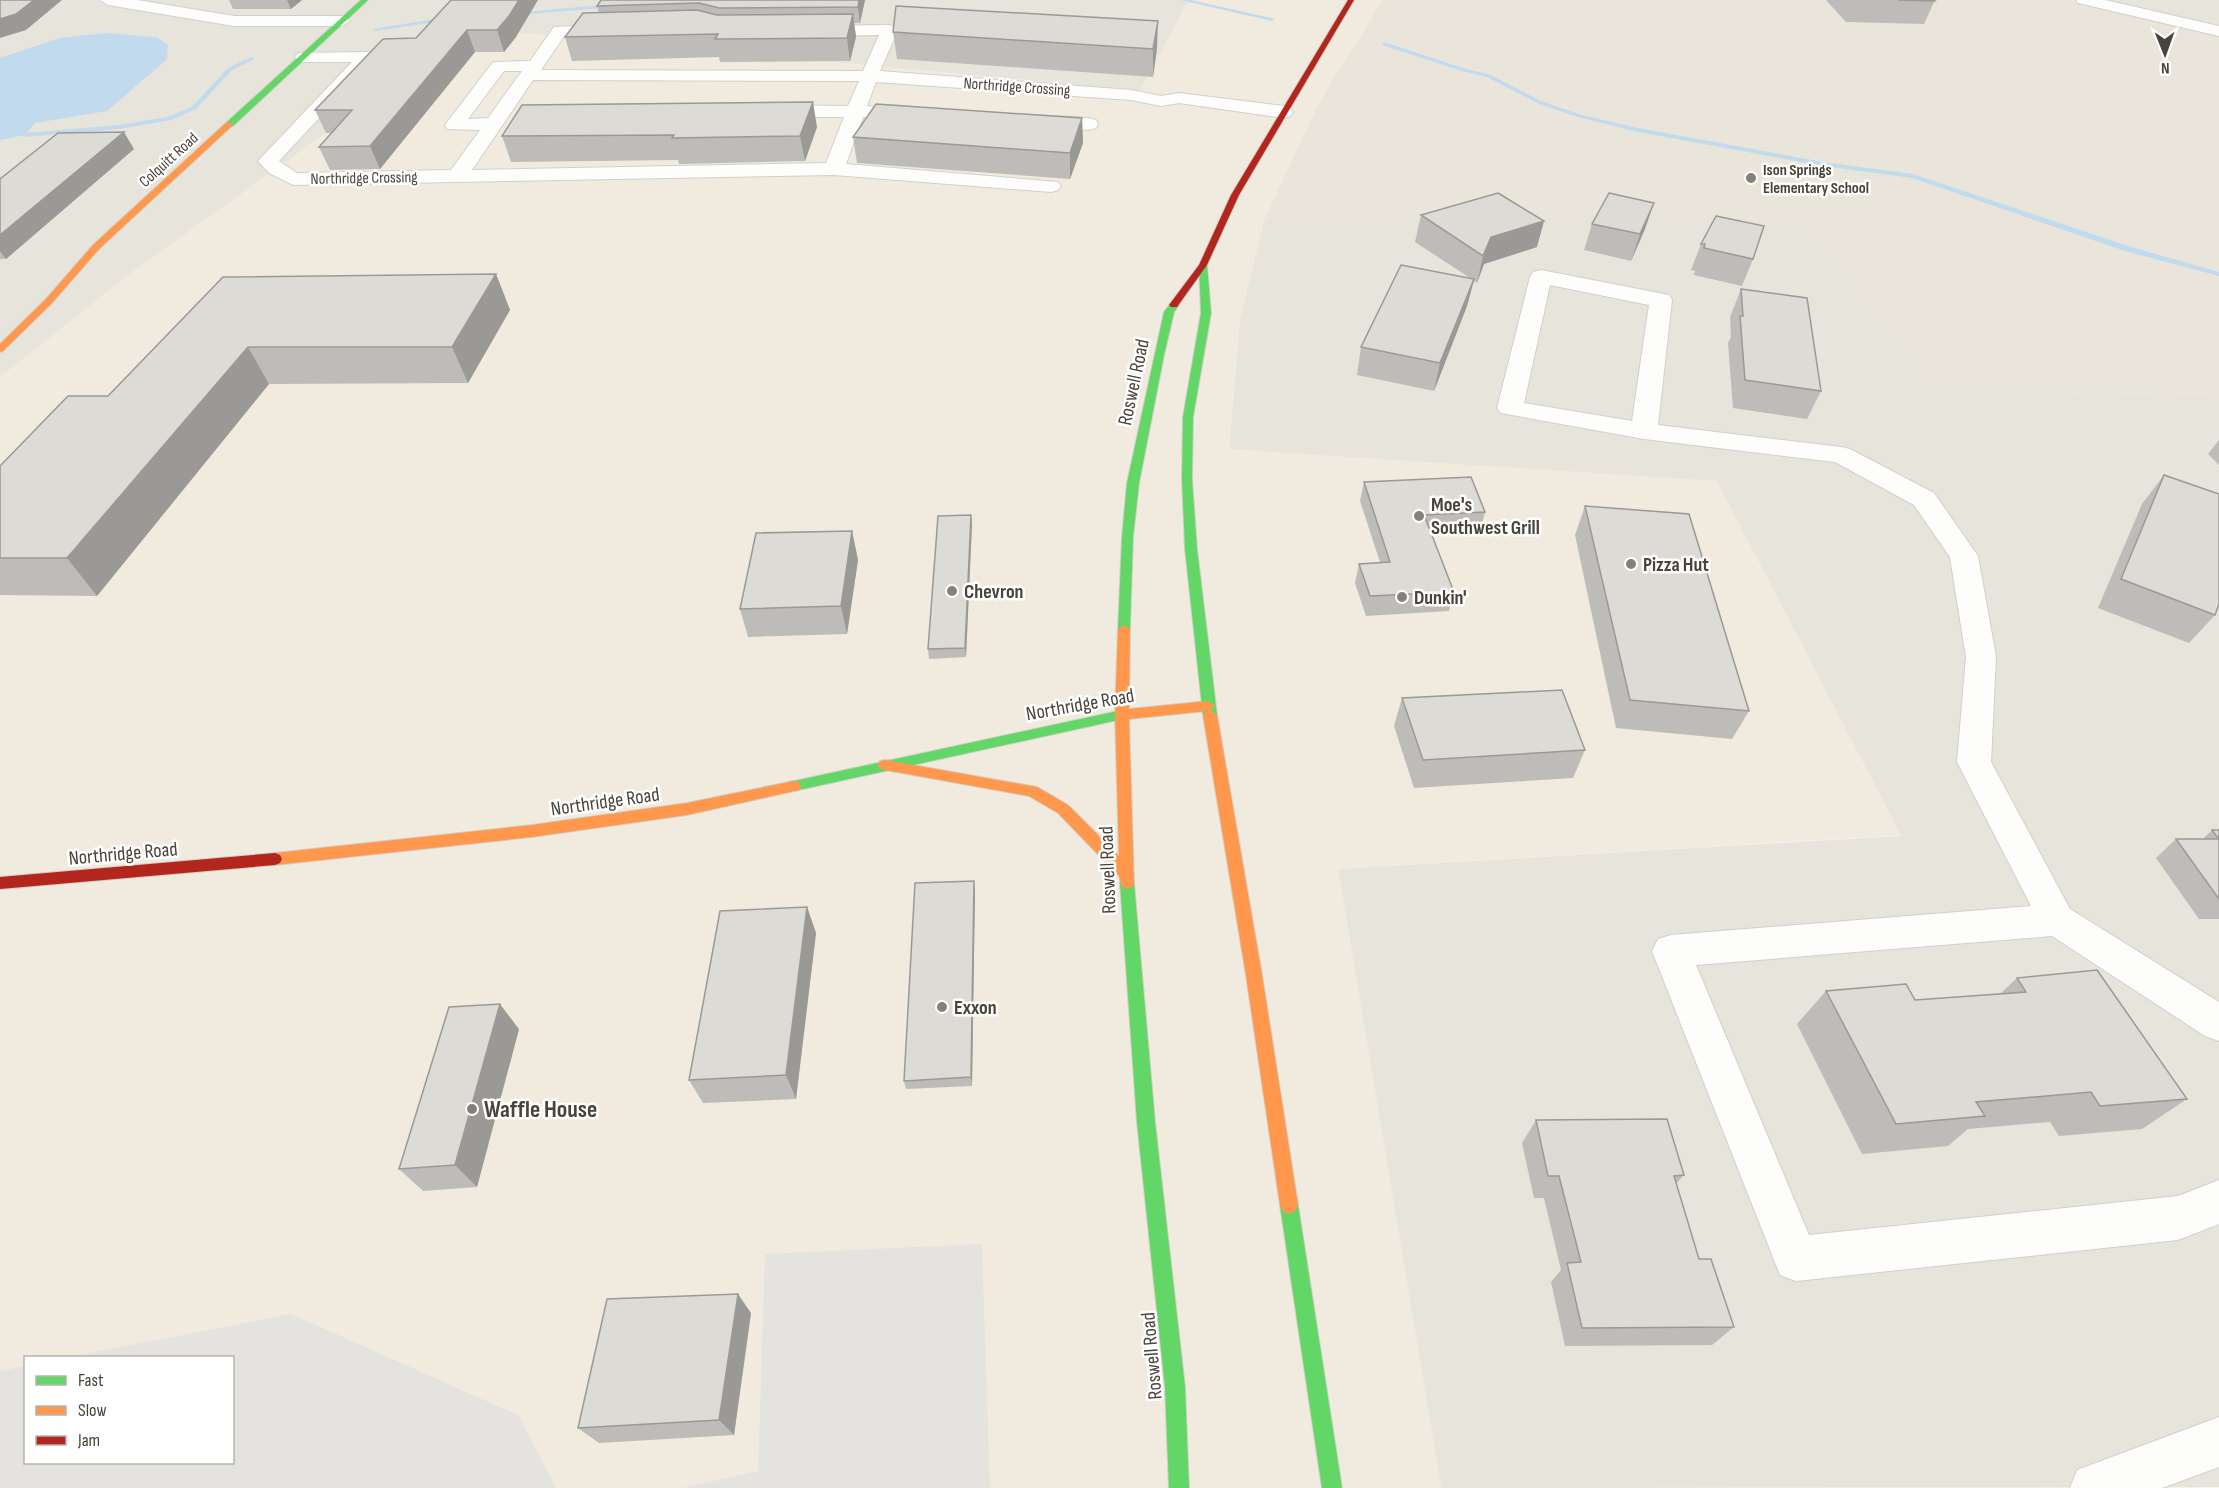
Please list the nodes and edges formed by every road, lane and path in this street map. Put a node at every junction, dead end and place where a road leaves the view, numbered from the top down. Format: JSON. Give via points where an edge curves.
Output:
{"nodes":[{"id":1,"x":108,"y":0,"type":"edge"},
{"id":2,"x":364,"y":0,"type":"edge"},
{"id":3,"x":1350,"y":0,"type":"edge"},
{"id":4,"x":2084,"y":0,"type":"edge"},
{"id":5,"x":342,"y":21,"type":"junction"},
{"id":6,"x":631,"y":28,"type":"edge"},
{"id":7,"x":796,"y":31,"type":"edge"},
{"id":8,"x":2219,"y":31,"type":"edge"},
{"id":9,"x":304,"y":57,"type":"junction"},
{"id":10,"x":531,"y":70,"type":"junction"},
{"id":11,"x":872,"y":76,"type":"junction"},
{"id":12,"x":749,"y":111,"type":"edge"},
{"id":13,"x":856,"y":111,"type":"junction"},
{"id":14,"x":900,"y":113,"type":"edge"},
{"id":15,"x":518,"y":116,"type":"edge"},
{"id":16,"x":1279,"y":118,"type":"junction"},
{"id":17,"x":1017,"y":120,"type":"edge"},
{"id":18,"x":494,"y":121,"type":"junction"},
{"id":19,"x":1089,"y":124,"type":"dead end"},
{"id":20,"x":834,"y":169,"type":"junction"},
{"id":21,"x":458,"y":175,"type":"junction"},
{"id":22,"x":1051,"y":186,"type":"dead end"},
{"id":23,"x":1203,"y":265,"type":"junction"},
{"id":24,"x":0,"y":349,"type":"edge"},
{"id":25,"x":1644,"y":431,"type":"junction"},
{"id":26,"x":1208,"y":706,"type":"junction"},
{"id":27,"x":1122,"y":714,"type":"junction"},
{"id":28,"x":885,"y":765,"type":"junction"},
{"id":29,"x":1127,"y":874,"type":"junction"},
{"id":30,"x":0,"y":883,"type":"edge"},
{"id":31,"x":2057,"y":921,"type":"junction"},
{"id":32,"x":2219,"y":1023,"type":"edge"},
{"id":33,"x":2219,"y":1202,"type":"edge"},
{"id":34,"x":2219,"y":1442,"type":"edge"},
{"id":35,"x":1179,"y":1488,"type":"edge"},
{"id":36,"x":1332,"y":1488,"type":"edge"},
{"id":37,"x":2095,"y":1488,"type":"edge"}],
"edges":[{"from":1,"to":5,"type":"street","via":[[234,21]]},
{"from":2,"to":5,"type":"main road","name":"Colquitt Road"},
{"from":3,"to":16,"type":"main road","name":"Roswell Road"},
{"from":4,"to":8,"type":"street"},
{"from":5,"to":9,"type":"main road","name":"Colquitt Road"},
{"from":6,"to":10,"type":"street","via":[[560,30]]},
{"from":7,"to":11,"type":"street","via":[[890,30]]},
{"from":9,"to":21,"type":"street","name":"Northridge Crossing","via":[[368,57],[268,161],[276,170],[293,179]]},
{"from":9,"to":24,"type":"main road","name":"Colquitt Road","via":[[96,247]]},
{"from":10,"to":11,"type":"street","name":"Northridge Crossing"},
{"from":10,"to":18,"type":"street"},
{"from":10,"to":18,"type":"street","name":"Northridge Crossing","via":[[499,66],[454,125]]},
{"from":11,"to":13,"type":"street"},
{"from":11,"to":16,"type":"street","name":"Northridge Crossing","via":[[1131,95],[1161,101],[1172,110]]},
{"from":12,"to":13,"type":"street"},
{"from":13,"to":14,"type":"street"},
{"from":13,"to":20,"type":"street"},
{"from":15,"to":18,"type":"street"},
{"from":16,"to":23,"type":"main road","name":"Roswell Road","via":[[1235,195]]},
{"from":17,"to":19,"type":"street"},
{"from":18,"to":21,"type":"street"},
{"from":20,"to":21,"type":"street","name":"Northridge Crossing"},
{"from":20,"to":22,"type":"street","name":"Northridge Crossing"},
{"from":23,"to":26,"type":"main road","name":"Roswell Road","via":[[1206,313],[1188,417],[1187,479]]},
{"from":23,"to":27,"type":"main road","name":"Roswell Road","via":[[1169,312],[1144,422],[1126,551]]},
{"from":25,"to":25,"type":"street","via":[[1510,408],[1541,277],[1661,300]]},
{"from":25,"to":31,"type":"street","via":[[1841,455],[1924,500],[1964,556],[1981,657],[1974,762]]},
{"from":26,"to":27,"type":"main road","name":"Northridge Road"},
{"from":26,"to":36,"type":"main road","name":"Roswell Road","via":[[1254,975]]},
{"from":27,"to":28,"type":"main road","name":"Northridge Road"},
{"from":27,"to":29,"type":"main road","name":"Roswell Road"},
{"from":28,"to":29,"type":"main road","via":[[1032,791],[1063,809]]},
{"from":28,"to":30,"type":"main road","name":"Northridge Road","via":[[687,809],[532,831]]},
{"from":29,"to":35,"type":"main road","name":"Roswell Road","via":[[1146,1122],[1175,1387]]},
{"from":31,"to":32,"type":"street"},
{"from":31,"to":33,"type":"street","via":[[1671,951],[1796,1259],[2178,1218]]},
{"from":34,"to":37,"type":"street"}]}
